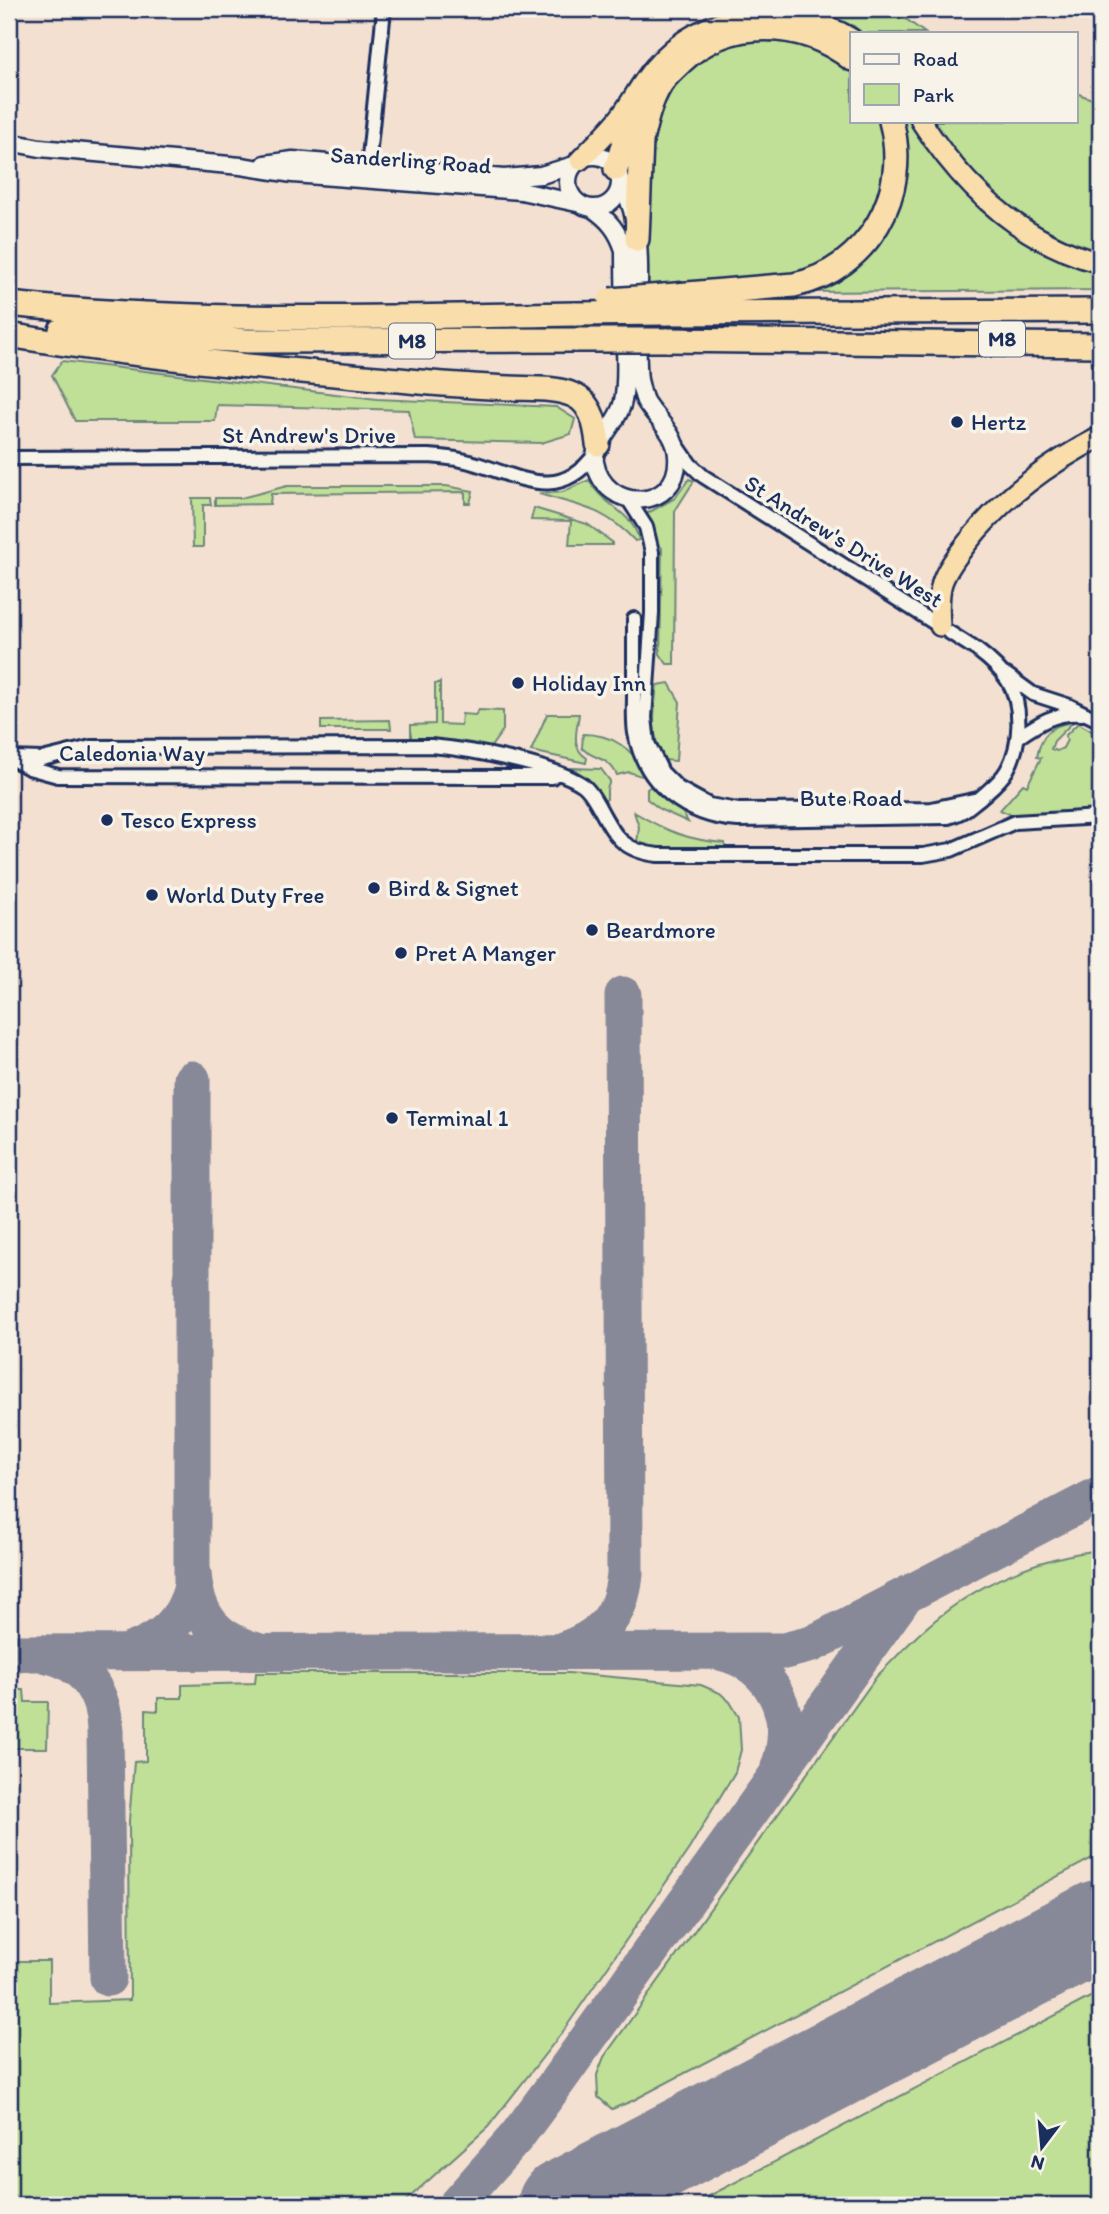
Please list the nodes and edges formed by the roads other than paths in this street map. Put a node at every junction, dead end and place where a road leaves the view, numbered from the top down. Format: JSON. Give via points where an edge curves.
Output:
{"nodes":[{"id":1,"x":384,"y":9,"type":"edge"},
{"id":2,"x":1065,"y":9,"type":"edge"},
{"id":3,"x":1080,"y":9,"type":"edge"},
{"id":4,"x":850,"y":38,"type":"edge"},
{"id":5,"x":850,"y":58,"type":"edge"},
{"id":6,"x":659,"y":85,"type":"junction"},
{"id":7,"x":891,"y":122,"type":"edge"},
{"id":8,"x":922,"y":122,"type":"edge"},
{"id":9,"x":9,"y":142,"type":"edge"},
{"id":10,"x":577,"y":162,"type":"junction"},
{"id":11,"x":241,"y":166,"type":"junction"},
{"id":12,"x":368,"y":167,"type":"junction"},
{"id":13,"x":618,"y":174,"type":"junction"},
{"id":14,"x":577,"y":203,"type":"junction"},
{"id":15,"x":593,"y":209,"type":"junction"},
{"id":16,"x":637,"y":239,"type":"junction"},
{"id":17,"x":1100,"y":263,"type":"edge"},
{"id":18,"x":9,"y":304,"type":"edge"},
{"id":19,"x":665,"y":305,"type":"junction"},
{"id":20,"x":1093,"y":310,"type":"edge"},
{"id":21,"x":9,"y":326,"type":"edge"},
{"id":22,"x":97,"y":332,"type":"junction"},
{"id":23,"x":9,"y":335,"type":"edge"},
{"id":24,"x":1100,"y":337,"type":"edge"},
{"id":25,"x":905,"y":342,"type":"junction"},
{"id":26,"x":1100,"y":345,"type":"edge"},
{"id":27,"x":1100,"y":437,"type":"edge"},
{"id":28,"x":673,"y":439,"type":"junction"},
{"id":29,"x":597,"y":449,"type":"junction"},
{"id":30,"x":9,"y":458,"type":"edge"},
{"id":31,"x":628,"y":499,"type":"junction"},
{"id":32,"x":634,"y":619,"type":"dead end"},
{"id":33,"x":940,"y":626,"type":"junction"},
{"id":34,"x":1001,"y":671,"type":"junction"},
{"id":35,"x":1095,"y":718,"type":"edge"},
{"id":36,"x":1017,"y":738,"type":"junction"},
{"id":37,"x":9,"y":757,"type":"edge"},
{"id":38,"x":573,"y":780,"type":"junction"},
{"id":39,"x":720,"y":813,"type":"junction"},
{"id":40,"x":1100,"y":817,"type":"edge"}],
"edges":[{"from":1,"to":12,"type":"street"},
{"from":2,"to":3,"type":"street"},
{"from":4,"to":10,"type":"highway","via":[[820,22],[775,12],[750,13],[710,25],[688,36],[654,67],[617,120]]},
{"from":5,"to":6,"type":"highway","via":[[795,31],[744,30],[698,49]]},
{"from":6,"to":13,"type":"highway","via":[[630,130]]},
{"from":6,"to":16,"type":"highway","via":[[641,141]]},
{"from":7,"to":19,"type":"highway","via":[[897,152],[887,207],[869,239],[840,266],[809,282]]},
{"from":8,"to":17,"type":"highway","via":[[966,182],[1006,218],[1048,244]]},
{"from":9,"to":11,"type":"street","name":"Sanderling Road"},
{"from":10,"to":12,"type":"street","name":"Sanderling Road","via":[[541,175],[504,178]]},
{"from":10,"to":13,"type":"street","via":[[596,156]]},
{"from":10,"to":14,"type":"street","via":[[567,180]]},
{"from":11,"to":12,"type":"street","name":"Sanderling Road","via":[[293,160]]},
{"from":11,"to":14,"type":"street","name":"Sanderling Road","via":[[521,191]]},
{"from":13,"to":15,"type":"street","via":[[616,197]]},
{"from":13,"to":16,"type":"street","via":[[633,212]]},
{"from":14,"to":15,"type":"street"},
{"from":15,"to":29,"type":"street","via":[[610,222],[624,250],[624,400],[618,419]]},
{"from":16,"to":28,"type":"street","via":[[639,380],[644,399]]},
{"from":18,"to":22,"type":"highway","number":"M8"},
{"from":19,"to":20,"type":"highway","number":"M8"},
{"from":19,"to":22,"type":"highway","number":"M8","bridge":true,"via":[[376,317],[160,314]]},
{"from":21,"to":22,"type":"highway","number":"M8"},
{"from":22,"to":23,"type":"highway"},
{"from":22,"to":25,"type":"highway","number":"M8","bridge":true,"via":[[248,341]]},
{"from":22,"to":29,"type":"highway","via":[[462,386],[562,391],[588,408]]},
{"from":24,"to":25,"type":"highway","number":"M8"},
{"from":25,"to":26,"type":"highway","number":"M8"},
{"from":27,"to":33,"type":"highway","via":[[1025,483],[979,528],[942,583]]},
{"from":28,"to":31,"type":"street","via":[[677,467],[667,489],[646,499]]},
{"from":28,"to":33,"type":"street","name":"St Andrew's Drive West","via":[[703,477]]},
{"from":29,"to":30,"type":"street","name":"St Andrew's Drive","via":[[570,477],[543,484],[464,460],[429,456]]},
{"from":29,"to":31,"type":"street","via":[[595,463],[601,479]]},
{"from":31,"to":39,"type":"street","via":[[646,527],[652,552],[645,718],[648,743],[662,772],[678,788]]},
{"from":32,"to":39,"type":"street","via":[[635,729],[644,760],[677,800],[697,811]]},
{"from":33,"to":34,"type":"street","name":"St Andrew's Drive West"},
{"from":34,"to":35,"type":"street","name":"St Andrew's Drive West","via":[[1033,694]]},
{"from":34,"to":36,"type":"street","name":"St Andrew's Drive West","via":[[1016,702]]},
{"from":35,"to":36,"type":"street","via":[[1066,713],[1050,717]]},
{"from":36,"to":39,"type":"street","name":"Bute Road","via":[[1007,769],[978,799],[930,809]]},
{"from":37,"to":38,"type":"street","name":"Caledonia Way","via":[[58,776],[516,775]]},
{"from":37,"to":38,"type":"street","name":"Caledonia Way","via":[[42,759],[91,747],[431,746],[541,768]]},
{"from":38,"to":40,"type":"street","name":"Caledonia Way","via":[[584,785],[620,842],[640,853],[658,855],[923,855],[951,850],[1015,822]]}]}
